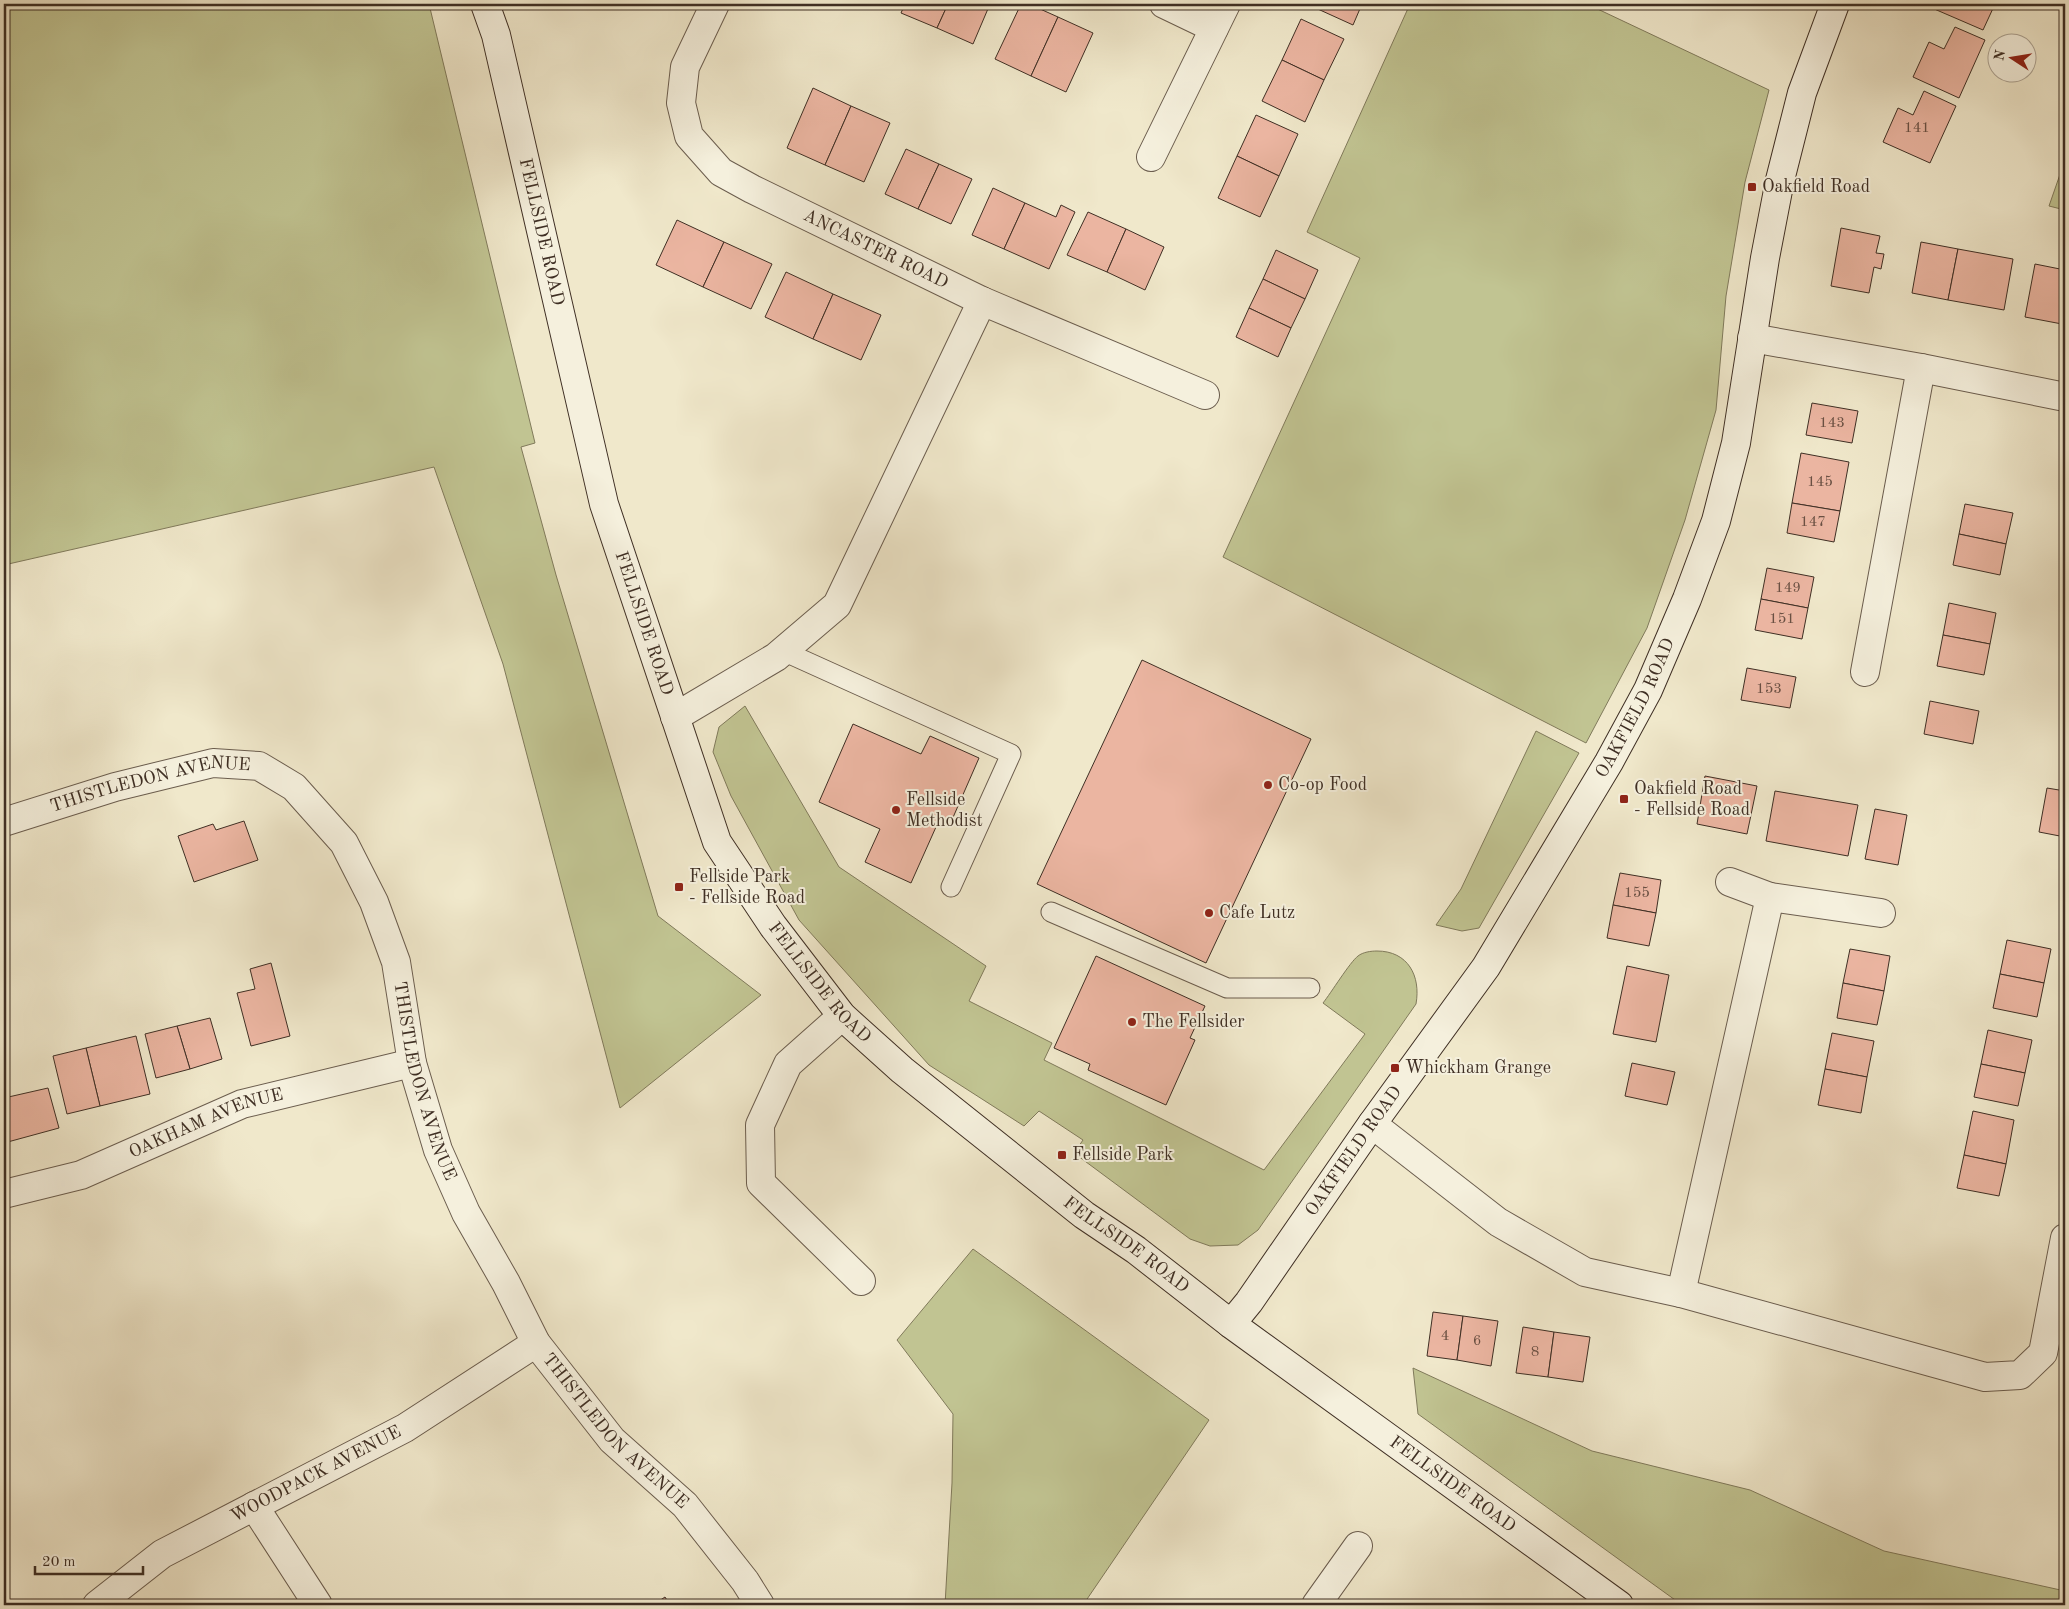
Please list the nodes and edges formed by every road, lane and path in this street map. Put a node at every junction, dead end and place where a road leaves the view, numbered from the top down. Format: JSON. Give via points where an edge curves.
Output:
{"nodes":[{"id":1,"x":484,"y":4,"type":"edge"},
{"id":2,"x":715,"y":4,"type":"edge"},
{"id":3,"x":1164,"y":4,"type":"edge"},
{"id":4,"x":1226,"y":4,"type":"edge"},
{"id":5,"x":1834,"y":4,"type":"edge"},
{"id":6,"x":1214,"y":28,"type":"junction"},
{"id":7,"x":1151,"y":157,"type":"dead end"},
{"id":8,"x":982,"y":301,"type":"junction"},
{"id":9,"x":1752,"y":338,"type":"junction"},
{"id":10,"x":1921,"y":368,"type":"junction"},
{"id":11,"x":1205,"y":395,"type":"dead end"},
{"id":12,"x":2065,"y":397,"type":"edge"},
{"id":13,"x":783,"y":652,"type":"junction"},
{"id":14,"x":1865,"y":672,"type":"dead end"},
{"id":15,"x":675,"y":717,"type":"junction"},
{"id":16,"x":4,"y":822,"type":"edge"},
{"id":17,"x":1730,"y":882,"type":"dead end"},
{"id":18,"x":951,"y":887,"type":"dead end"},
{"id":19,"x":1770,"y":897,"type":"junction"},
{"id":20,"x":1051,"y":912,"type":"dead end"},
{"id":21,"x":1882,"y":913,"type":"dead end"},
{"id":22,"x":1310,"y":988,"type":"dead end"},
{"id":23,"x":842,"y":1016,"type":"junction"},
{"id":24,"x":412,"y":1063,"type":"junction"},
{"id":25,"x":1372,"y":1124,"type":"junction"},
{"id":26,"x":4,"y":1194,"type":"edge"},
{"id":27,"x":2065,"y":1238,"type":"edge"},
{"id":28,"x":861,"y":1281,"type":"dead end"},
{"id":29,"x":1681,"y":1292,"type":"junction"},
{"id":30,"x":1231,"y":1324,"type":"junction"},
{"id":31,"x":536,"y":1343,"type":"junction"},
{"id":32,"x":254,"y":1506,"type":"junction"},
{"id":33,"x":1358,"y":1546,"type":"dead end"},
{"id":34,"x":97,"y":1605,"type":"edge"},
{"id":35,"x":318,"y":1605,"type":"edge"},
{"id":36,"x":760,"y":1605,"type":"edge"},
{"id":37,"x":1316,"y":1605,"type":"edge"},
{"id":38,"x":1619,"y":1605,"type":"edge"}],
"edges":[{"from":1,"to":15,"type":"street","name":"FELLSIDE ROAD","via":[[496,35],[604,504]]},
{"from":2,"to":8,"type":"street","name":"ANCASTER ROAD","via":[[685,67],[681,103],[689,136],[714,165],[752,189]]},
{"from":3,"to":6,"type":"street"},
{"from":4,"to":6,"type":"street"},
{"from":5,"to":9,"type":"street","name":"OAKFIELD ROAD","via":[[1802,93],[1780,180]]},
{"from":6,"to":7,"type":"street"},
{"from":8,"to":11,"type":"street","name":"ANCASTER ROAD"},
{"from":8,"to":13,"type":"street","via":[[838,605]]},
{"from":9,"to":10,"type":"street"},
{"from":9,"to":25,"type":"street","name":"OAKFIELD ROAD","via":[[1736,443],[1716,521],[1648,690],[1609,762],[1486,967]]},
{"from":10,"to":12,"type":"street"},
{"from":10,"to":14,"type":"street"},
{"from":13,"to":15,"type":"street"},
{"from":13,"to":18,"type":"lane","via":[[1011,754]]},
{"from":15,"to":23,"type":"street","name":"FELLSIDE ROAD","via":[[717,842],[773,926]]},
{"from":16,"to":24,"type":"street","name":"THISTLEDON AVENUE","via":[[115,787],[213,763],[259,766],[294,787],[344,844],[374,902],[396,962]]},
{"from":17,"to":19,"type":"street"},
{"from":19,"to":21,"type":"street"},
{"from":19,"to":29,"type":"street"},
{"from":20,"to":22,"type":"lane","via":[[1227,988]]},
{"from":23,"to":28,"type":"street","via":[[788,1064],[760,1125],[761,1182]]},
{"from":23,"to":30,"type":"street","name":"FELLSIDE ROAD","via":[[902,1070],[1084,1215],[1136,1250]]},
{"from":24,"to":26,"type":"street","name":"OAKHAM AVENUE","via":[[242,1104],[81,1175]]},
{"from":24,"to":31,"type":"street","name":"THISTLEDON AVENUE","via":[[438,1150],[466,1213]]},
{"from":25,"to":29,"type":"street","via":[[1498,1222],[1586,1272]]},
{"from":25,"to":30,"type":"street","name":"OAKFIELD ROAD"},
{"from":27,"to":29,"type":"street","via":[[2043,1353],[2020,1375],[1985,1377]]},
{"from":30,"to":38,"type":"street","name":"FELLSIDE ROAD"},
{"from":31,"to":32,"type":"street","name":"WOODPACK AVENUE","via":[[405,1428]]},
{"from":31,"to":36,"type":"street","name":"THISTLEDON AVENUE","via":[[612,1440],[685,1505]]},
{"from":32,"to":34,"type":"street","name":"WOODPACK AVENUE","via":[[162,1554]]},
{"from":32,"to":35,"type":"street"},
{"from":33,"to":37,"type":"street"}]}
